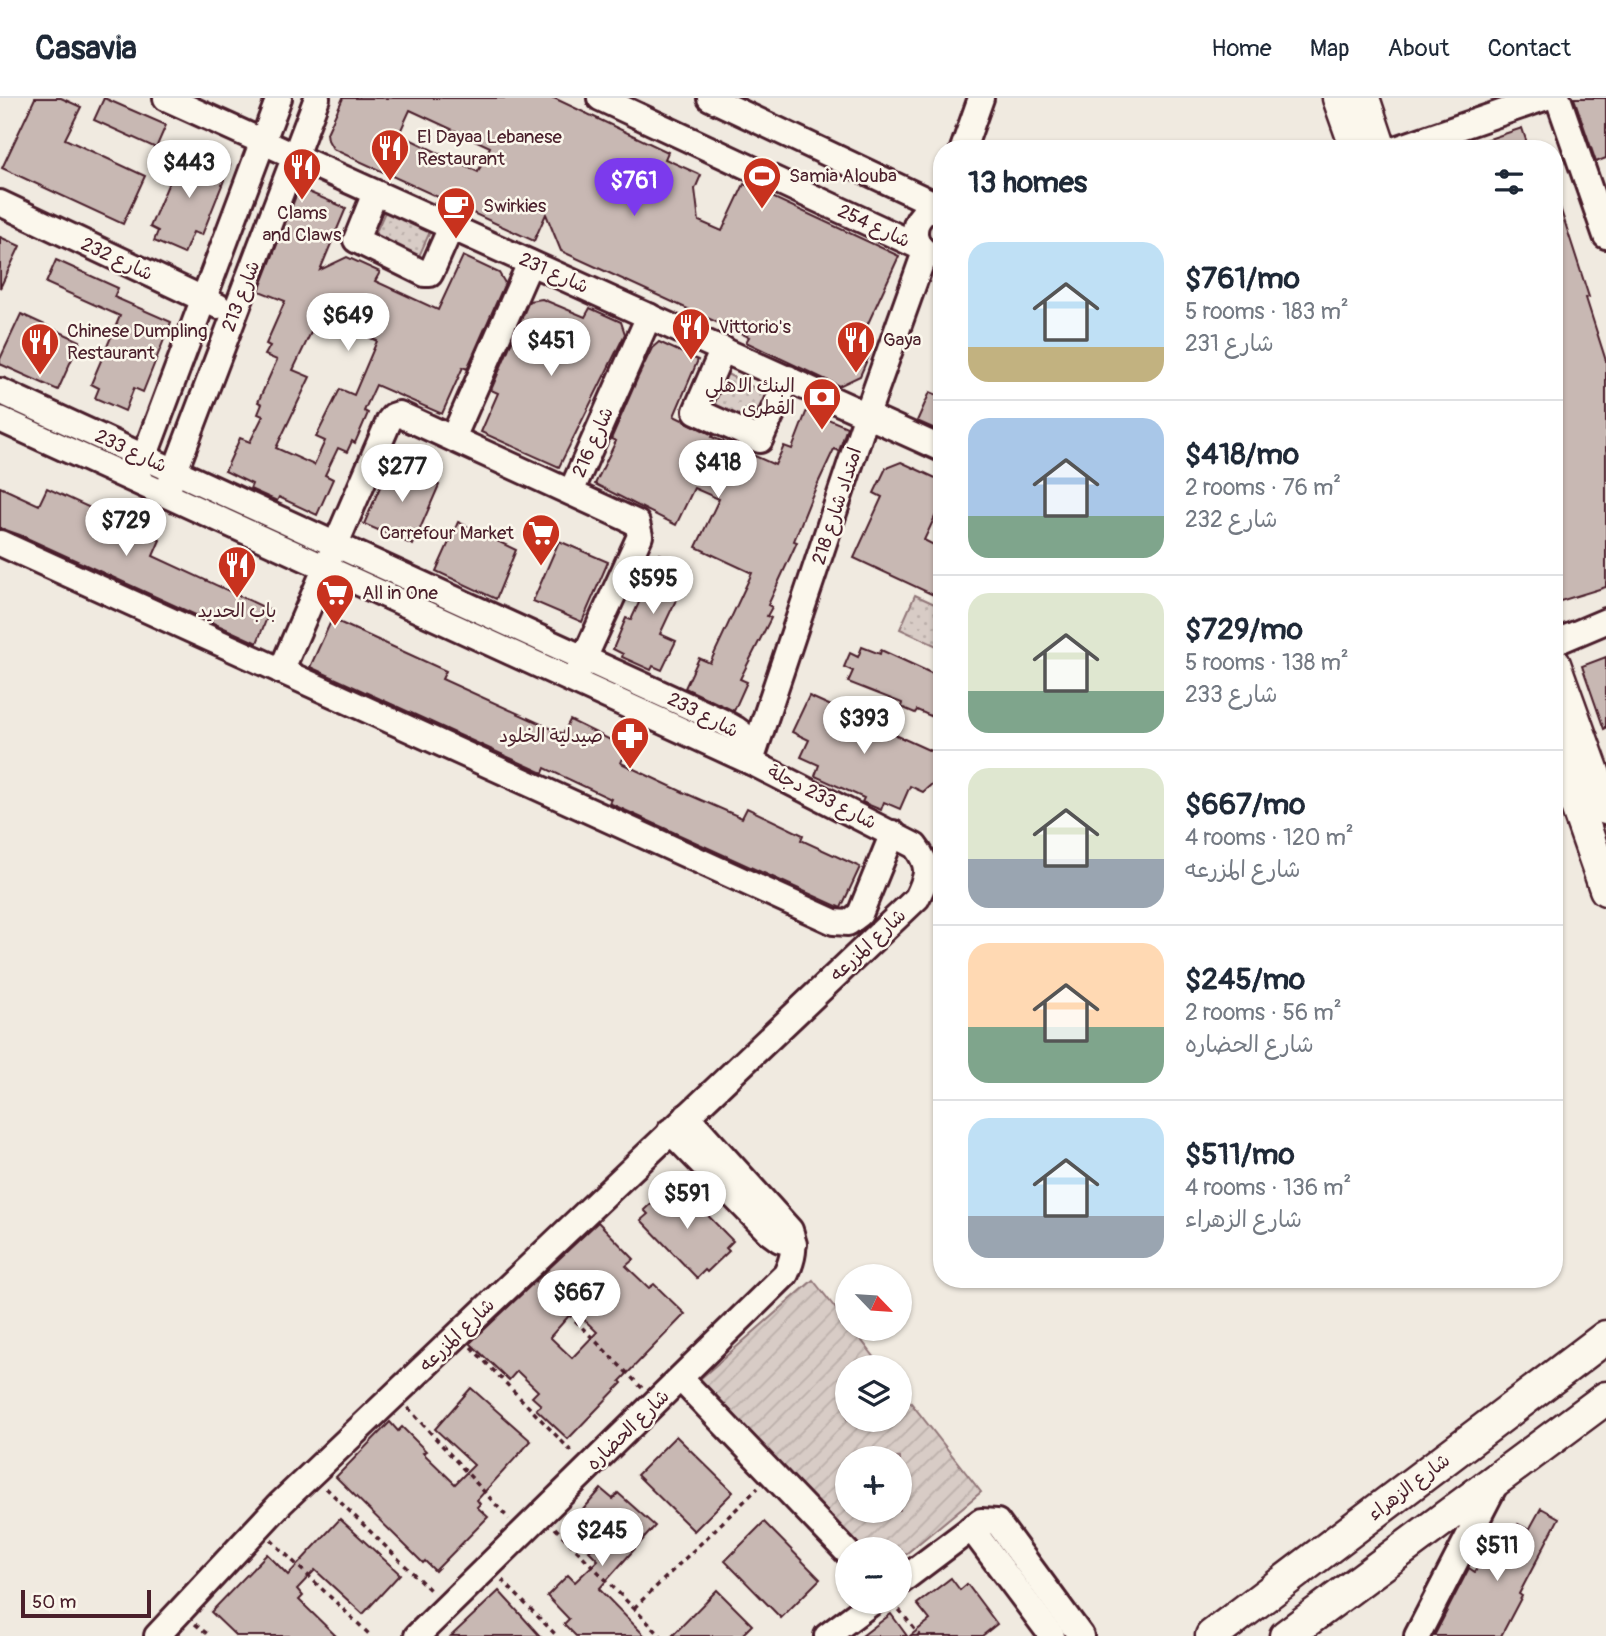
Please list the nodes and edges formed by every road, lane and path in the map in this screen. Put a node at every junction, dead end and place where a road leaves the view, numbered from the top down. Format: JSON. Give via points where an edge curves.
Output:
{"nodes":[{"id":1,"x":166,"y":98,"type":"edge"},
{"id":2,"x":279,"y":98,"type":"edge"},
{"id":3,"x":317,"y":98,"type":"edge"},
{"id":4,"x":600,"y":98,"type":"edge"},
{"id":5,"x":710,"y":98,"type":"edge"},
{"id":6,"x":981,"y":98,"type":"edge"},
{"id":7,"x":1339,"y":98,"type":"edge"},
{"id":8,"x":1363,"y":98,"type":"edge"},
{"id":9,"x":1544,"y":98,"type":"edge"},
{"id":10,"x":1558,"y":98,"type":"edge"},
{"id":11,"x":966,"y":140,"type":"edge"},
{"id":12,"x":1354,"y":140,"type":"edge"},
{"id":13,"x":1377,"y":140,"type":"edge"},
{"id":14,"x":1422,"y":140,"type":"edge"},
{"id":15,"x":263,"y":142,"type":"junction"},
{"id":16,"x":294,"y":157,"type":"junction"},
{"id":17,"x":375,"y":193,"type":"junction"},
{"id":18,"x":0,"y":203,"type":"edge"},
{"id":19,"x":933,"y":203,"type":"edge"},
{"id":20,"x":933,"y":208,"type":"edge"},
{"id":21,"x":451,"y":227,"type":"junction"},
{"id":22,"x":1606,"y":236,"type":"edge"},
{"id":23,"x":929,"y":252,"type":"edge"},
{"id":24,"x":530,"y":262,"type":"junction"},
{"id":25,"x":204,"y":299,"type":"junction"},
{"id":26,"x":235,"y":314,"type":"junction"},
{"id":27,"x":649,"y":316,"type":"junction"},
{"id":28,"x":723,"y":349,"type":"junction"},
{"id":29,"x":788,"y":378,"type":"junction"},
{"id":30,"x":0,"y":391,"type":"edge"},
{"id":31,"x":867,"y":414,"type":"junction"},
{"id":32,"x":0,"y":419,"type":"edge"},
{"id":33,"x":453,"y":438,"type":"junction"},
{"id":34,"x":933,"y":445,"type":"edge"},
{"id":35,"x":144,"y":457,"type":"junction"},
{"id":36,"x":175,"y":471,"type":"junction"},
{"id":37,"x":135,"y":481,"type":"junction"},
{"id":38,"x":571,"y":492,"type":"junction"},
{"id":39,"x":166,"y":495,"type":"junction"},
{"id":40,"x":0,"y":543,"type":"edge"},
{"id":41,"x":335,"y":544,"type":"junction"},
{"id":42,"x":326,"y":568,"type":"junction"},
{"id":43,"x":1606,"y":621,"type":"edge"},
{"id":44,"x":1563,"y":639,"type":"edge"},
{"id":45,"x":584,"y":659,"type":"junction"},
{"id":46,"x":281,"y":671,"type":"junction"},
{"id":47,"x":574,"y":682,"type":"junction"},
{"id":48,"x":1563,"y":689,"type":"edge"},
{"id":49,"x":751,"y":762,"type":"junction"},
{"id":50,"x":1563,"y":766,"type":"edge"},
{"id":51,"x":1606,"y":808,"type":"edge"},
{"id":52,"x":893,"y":833,"type":"junction"},
{"id":53,"x":1606,"y":889,"type":"edge"},
{"id":54,"x":679,"y":1124,"type":"junction"},
{"id":55,"x":525,"y":1270,"type":"junction"},
{"id":56,"x":458,"y":1334,"type":"junction"},
{"id":57,"x":1606,"y":1338,"type":"edge"},
{"id":58,"x":681,"y":1379,"type":"junction"},
{"id":59,"x":395,"y":1395,"type":"junction"},
{"id":60,"x":1606,"y":1398,"type":"edge"},
{"id":61,"x":656,"y":1403,"type":"junction"},
{"id":62,"x":589,"y":1469,"type":"junction"},
{"id":63,"x":312,"y":1475,"type":"junction"},
{"id":64,"x":773,"y":1475,"type":"junction"},
{"id":65,"x":1499,"y":1478,"type":"junction"},
{"id":66,"x":542,"y":1514,"type":"junction"},
{"id":67,"x":258,"y":1528,"type":"junction"},
{"id":68,"x":971,"y":1528,"type":"junction"},
{"id":69,"x":522,"y":1533,"type":"junction"},
{"id":70,"x":835,"y":1540,"type":"edge"},
{"id":71,"x":488,"y":1566,"type":"junction"},
{"id":72,"x":912,"y":1573,"type":"edge"},
{"id":73,"x":447,"y":1606,"type":"junction"},
{"id":74,"x":634,"y":1608,"type":"junction"},
{"id":75,"x":857,"y":1614,"type":"edge"},
{"id":76,"x":903,"y":1614,"type":"edge"},
{"id":77,"x":554,"y":1635,"type":"edge"},
{"id":78,"x":157,"y":1636,"type":"edge"},
{"id":79,"x":371,"y":1636,"type":"edge"},
{"id":80,"x":417,"y":1636,"type":"edge"},
{"id":81,"x":661,"y":1636,"type":"edge"},
{"id":82,"x":827,"y":1636,"type":"edge"},
{"id":83,"x":920,"y":1636,"type":"edge"},
{"id":84,"x":1052,"y":1636,"type":"edge"},
{"id":85,"x":1081,"y":1636,"type":"edge"},
{"id":86,"x":1212,"y":1636,"type":"edge"},
{"id":87,"x":1286,"y":1636,"type":"edge"},
{"id":88,"x":1417,"y":1636,"type":"edge"}],
"edges":[{"from":1,"to":15,"type":"street","name":"شارع 231"},
{"from":2,"to":15,"type":"street","name":"شارع 213"},
{"from":3,"to":16,"type":"street","name":"شارع 213"},
{"from":4,"to":23,"type":"street","name":"شارع 254"},
{"from":5,"to":19,"type":"street"},
{"from":6,"to":11,"type":"street"},
{"from":7,"to":12,"type":"main road"},
{"from":8,"to":13,"type":"main road"},
{"from":9,"to":14,"type":"street"},
{"from":10,"to":22,"type":"street"},
{"from":15,"to":16,"type":"street","name":"شارع 231"},
{"from":15,"to":25,"type":"street","name":"شارع 213"},
{"from":16,"to":17,"type":"street","name":"شارع 231"},
{"from":16,"to":26,"type":"street","name":"شارع 213"},
{"from":17,"to":21,"type":"street","name":"شارع 231"},
{"from":17,"to":21,"type":"street","via":[[356,240],[425,274],[432,270]]},
{"from":18,"to":25,"type":"street","name":"شارع 232"},
{"from":20,"to":23,"type":"street","name":"امتداد شارع 218","via":[[917,221],[915,234]]},
{"from":21,"to":24,"type":"street","name":"شارع 231"},
{"from":23,"to":31,"type":"street","name":"امتداد شارع 218"},
{"from":24,"to":27,"type":"street","name":"شارع 231"},
{"from":24,"to":33,"type":"street"},
{"from":25,"to":26,"type":"street","name":"شارع 232"},
{"from":25,"to":35,"type":"street","name":"شارع 213"},
{"from":26,"to":36,"type":"street","name":"شارع 213"},
{"from":27,"to":28,"type":"street","name":"شارع 231"},
{"from":27,"to":38,"type":"street","name":"شارع 216"},
{"from":28,"to":29,"type":"street","name":"شارع 231"},
{"from":28,"to":29,"type":"street","via":[[696,411],[760,440]]},
{"from":29,"to":31,"type":"street","name":"شارع 231"},
{"from":30,"to":35,"type":"street","name":"شارع 233"},
{"from":31,"to":34,"type":"street","name":"شارع 231"},
{"from":31,"to":49,"type":"street","name":"امتداد شارع 218"},
{"from":32,"to":37,"type":"street","name":"شارع 233"},
{"from":33,"to":38,"type":"street"},
{"from":33,"to":41,"type":"street","via":[[403,414],[391,418]]},
{"from":35,"to":36,"type":"street","name":"شارع 233"},
{"from":35,"to":37,"type":"street","name":"شارع 213"},
{"from":36,"to":39,"type":"street","name":"شارع 213"},
{"from":36,"to":41,"type":"street","name":"شارع 233"},
{"from":37,"to":39,"type":"street","name":"شارع 233"},
{"from":38,"to":45,"type":"street","via":[[633,520],[641,532]]},
{"from":39,"to":42,"type":"street","name":"شارع 233"},
{"from":40,"to":46,"type":"street"},
{"from":41,"to":42,"type":"street"},
{"from":41,"to":45,"type":"street","name":"شارع 233"},
{"from":42,"to":46,"type":"street"},
{"from":42,"to":47,"type":"street","name":"شارع 233"},
{"from":43,"to":44,"type":"street"},
{"from":45,"to":47,"type":"street"},
{"from":45,"to":49,"type":"street","name":"شارع 233","via":[[742,732],[750,741]]},
{"from":46,"to":52,"type":"street","via":[[834,922],[848,923],[860,914]]},
{"from":47,"to":49,"type":"street","name":"شارع 233"},
{"from":48,"to":51,"type":"main road"},
{"from":49,"to":52,"type":"street","name":"شارع 233 دجلة"},
{"from":50,"to":53,"type":"main road"},
{"from":52,"to":54,"type":"street","name":"شارع المزرعه","via":[[915,846],[925,859],[927,877],[917,898]]},
{"from":54,"to":55,"type":"street","name":"شارع المزرعه"},
{"from":54,"to":58,"type":"street","name":"شارع الحضاره","via":[[784,1221],[794,1244],[786,1274]]},
{"from":55,"to":56,"type":"street","name":"شارع المزرعه"},
{"from":55,"to":61,"type":"path"},
{"from":56,"to":59,"type":"street","name":"شارع المزرعه"},
{"from":56,"to":62,"type":"path"},
{"from":57,"to":86,"type":"main road","name":"شارع الزهراء"},
{"from":58,"to":61,"type":"street","name":"شارع الحضاره"},
{"from":58,"to":64,"type":"street"},
{"from":59,"to":63,"type":"street","name":"شارع المزرعه"},
{"from":59,"to":69,"type":"path"},
{"from":60,"to":65,"type":"main road"},
{"from":61,"to":62,"type":"street","name":"شارع الحضاره"},
{"from":62,"to":66,"type":"street","name":"شارع الحضاره"},
{"from":63,"to":67,"type":"street","name":"شارع المزرعه"},
{"from":63,"to":73,"type":"path"},
{"from":64,"to":70,"type":"street"},
{"from":64,"to":74,"type":"path"},
{"from":65,"to":87,"type":"main road"},
{"from":65,"to":88,"type":"street"},
{"from":66,"to":69,"type":"street","name":"شارع الحضاره"},
{"from":66,"to":74,"type":"path"},
{"from":67,"to":78,"type":"street","name":"شارع المزرعه"},
{"from":67,"to":79,"type":"path"},
{"from":68,"to":72,"type":"street"},
{"from":68,"to":84,"type":"street"},
{"from":68,"to":85,"type":"street","via":[[981,1521],[997,1522]]},
{"from":69,"to":71,"type":"street","name":"شارع الحضاره"},
{"from":71,"to":73,"type":"street","name":"شارع الحضاره"},
{"from":71,"to":77,"type":"path"},
{"from":73,"to":80,"type":"street","name":"شارع الحضاره"},
{"from":74,"to":81,"type":"path"},
{"from":75,"to":82,"type":"street"},
{"from":76,"to":83,"type":"path"}]}
